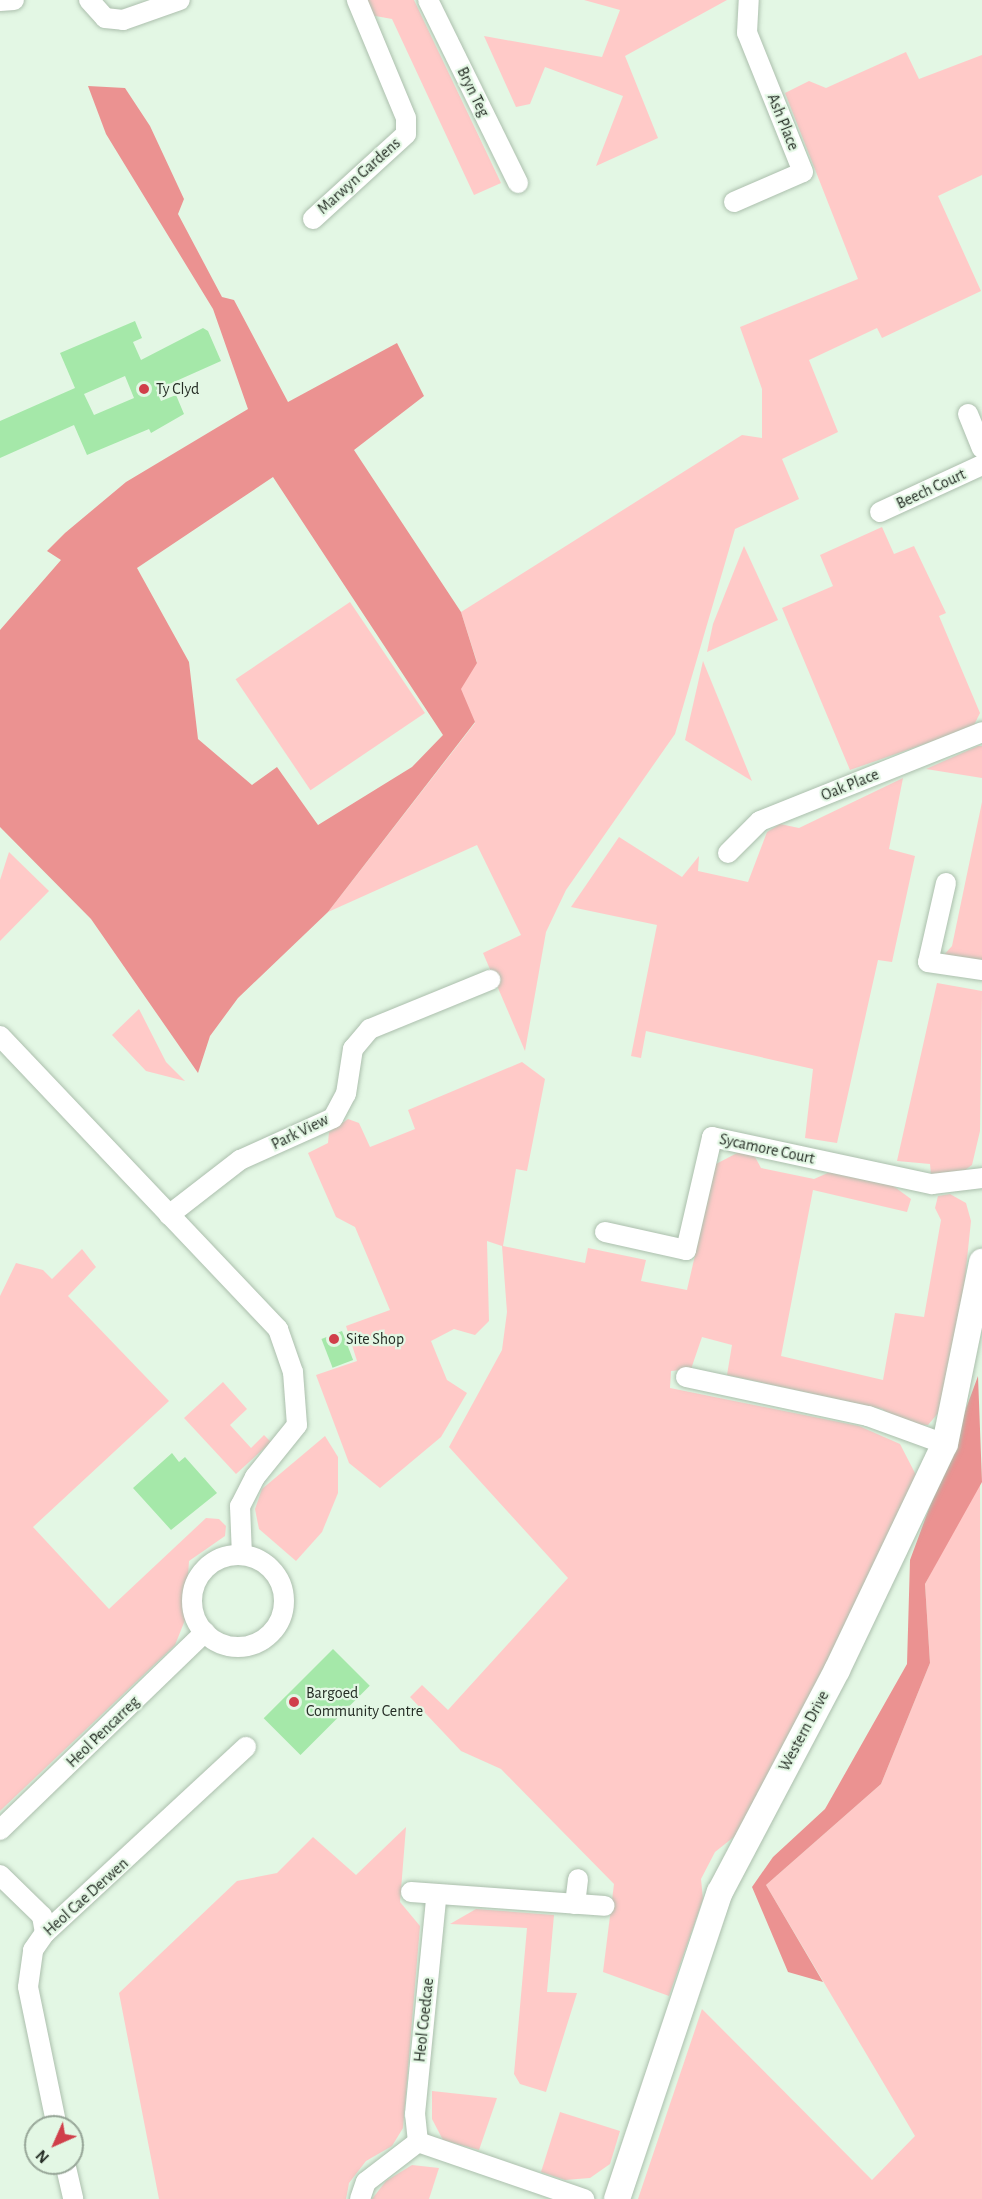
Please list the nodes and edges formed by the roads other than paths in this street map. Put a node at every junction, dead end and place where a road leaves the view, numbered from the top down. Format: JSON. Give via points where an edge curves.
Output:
{"nodes":[{"id":1,"x":14,"y":0,"type":"edge"},
{"id":2,"x":89,"y":0,"type":"edge"},
{"id":3,"x":180,"y":0,"type":"edge"},
{"id":4,"x":357,"y":0,"type":"edge"},
{"id":5,"x":428,"y":0,"type":"edge"},
{"id":6,"x":749,"y":0,"type":"edge"},
{"id":7,"x":0,"y":1,"type":"edge"},
{"id":8,"x":518,"y":183,"type":"dead end"},
{"id":9,"x":734,"y":202,"type":"dead end"},
{"id":10,"x":313,"y":219,"type":"dead end"},
{"id":11,"x":968,"y":414,"type":"dead end"},
{"id":12,"x":982,"y":448,"type":"edge"},
{"id":13,"x":982,"y":465,"type":"edge"},
{"id":14,"x":880,"y":513,"type":"dead end"},
{"id":15,"x":982,"y":732,"type":"edge"},
{"id":16,"x":728,"y":853,"type":"dead end"},
{"id":17,"x":946,"y":883,"type":"dead end"},
{"id":18,"x":982,"y":970,"type":"edge"},
{"id":19,"x":490,"y":980,"type":"dead end"},
{"id":20,"x":0,"y":1036,"type":"edge"},
{"id":21,"x":982,"y":1178,"type":"edge"},
{"id":22,"x":169,"y":1215,"type":"junction"},
{"id":23,"x":604,"y":1232,"type":"dead end"},
{"id":24,"x":982,"y":1262,"type":"edge"},
{"id":25,"x":686,"y":1377,"type":"dead end"},
{"id":26,"x":945,"y":1444,"type":"junction"},
{"id":27,"x":242,"y":1555,"type":"junction"},
{"id":28,"x":205,"y":1632,"type":"junction"},
{"id":29,"x":246,"y":1747,"type":"dead end"},
{"id":30,"x":0,"y":1830,"type":"edge"},
{"id":31,"x":0,"y":1875,"type":"edge"},
{"id":32,"x":578,"y":1879,"type":"dead end"},
{"id":33,"x":411,"y":1892,"type":"dead end"},
{"id":34,"x":436,"y":1898,"type":"junction"},
{"id":35,"x":575,"y":1905,"type":"junction"},
{"id":36,"x":604,"y":1906,"type":"dead end"},
{"id":37,"x":45,"y":1933,"type":"junction"},
{"id":38,"x":55,"y":2115,"type":"edge"},
{"id":39,"x":418,"y":2142,"type":"junction"},
{"id":40,"x":68,"y":2175,"type":"edge"},
{"id":41,"x":73,"y":2199,"type":"edge"},
{"id":42,"x":360,"y":2199,"type":"edge"},
{"id":43,"x":584,"y":2199,"type":"edge"},
{"id":44,"x":617,"y":2199,"type":"edge"}],
"edges":[{"from":1,"to":7,"type":"street"},
{"from":2,"to":3,"type":"street","via":[[105,18],[123,20]]},
{"from":4,"to":10,"type":"street","name":"Marwyn Gardens","via":[[406,118],[406,134]]},
{"from":5,"to":8,"type":"street","name":"Bryn Teg"},
{"from":6,"to":9,"type":"street","name":"Ash Place","via":[[747,33],[803,172]]},
{"from":11,"to":12,"type":"street"},
{"from":13,"to":14,"type":"street","name":"Beech Court"},
{"from":15,"to":16,"type":"street","name":"Oak Place","via":[[760,821]]},
{"from":17,"to":18,"type":"street","via":[[928,962]]},
{"from":19,"to":22,"type":"street","name":"Park View","via":[[370,1029],[354,1049],[346,1094],[333,1118],[240,1161]]},
{"from":20,"to":22,"type":"street"},
{"from":21,"to":23,"type":"street","name":"Sycamore Court","via":[[932,1184],[712,1137],[687,1250]]},
{"from":22,"to":27,"type":"street","via":[[278,1329],[293,1372],[297,1425],[255,1477],[240,1506]]},
{"from":24,"to":26,"type":"street","name":"Western Drive"},
{"from":25,"to":26,"type":"street","via":[[868,1416]]},
{"from":26,"to":44,"type":"street","name":"Western Drive","via":[[837,1670],[720,1892]]},
{"from":27,"to":28,"type":"street","via":[[212,1563],[194,1588],[196,1619]]},
{"from":27,"to":28,"type":"street","via":[[276,1575],[284,1603],[281,1618],[273,1631],[247,1646],[217,1642]]},
{"from":28,"to":30,"type":"street","name":"Heol Pencarreg"},
{"from":29,"to":37,"type":"street","name":"Heol Cae Derwen"},
{"from":31,"to":37,"type":"street","via":[[42,1916]]},
{"from":32,"to":35,"type":"street"},
{"from":33,"to":34,"type":"street"},
{"from":34,"to":35,"type":"street"},
{"from":34,"to":39,"type":"street","name":"Heol Coedcae","via":[[415,2114]]},
{"from":35,"to":36,"type":"street"},
{"from":37,"to":38,"type":"street","name":"Heol Cae Derwen","via":[[33,1950],[28,1987]]},
{"from":39,"to":42,"type":"street","via":[[366,2182]]},
{"from":39,"to":43,"type":"street"},
{"from":40,"to":41,"type":"street"}]}
